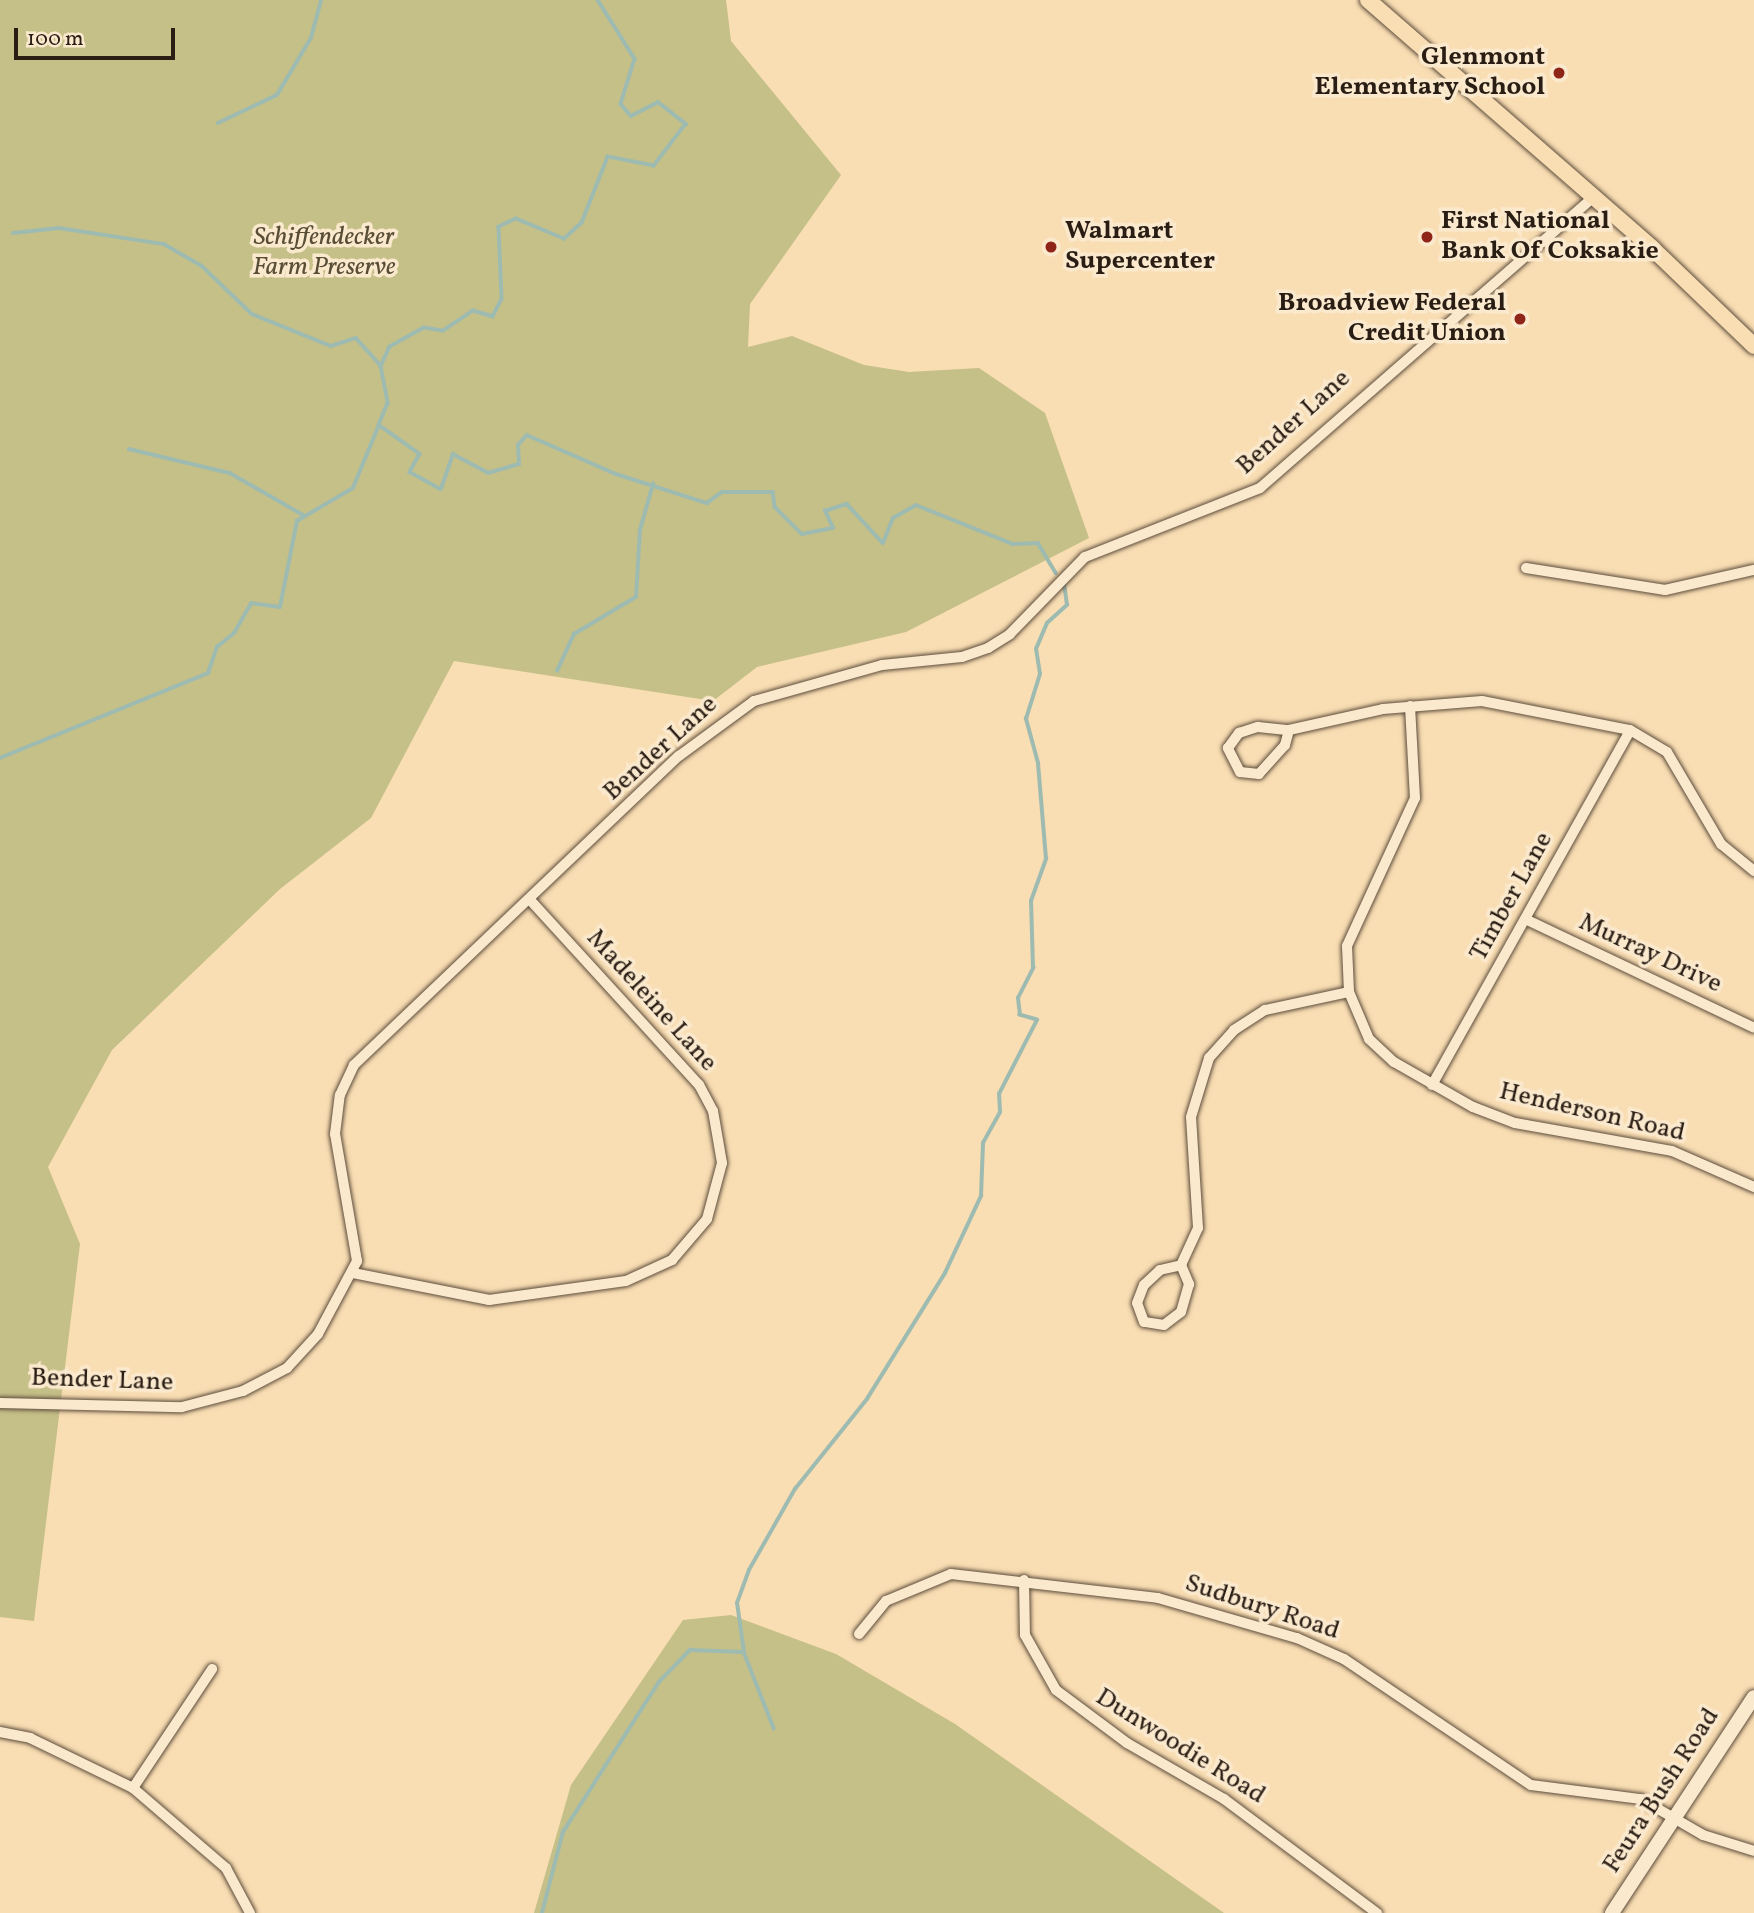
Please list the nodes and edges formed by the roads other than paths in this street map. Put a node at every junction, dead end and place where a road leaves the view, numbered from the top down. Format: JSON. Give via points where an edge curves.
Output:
{"nodes":[{"id":1,"x":1368,"y":0,"type":"edge"},
{"id":2,"x":1594,"y":197,"type":"junction"},
{"id":3,"x":1754,"y":346,"type":"edge"},
{"id":4,"x":1525,"y":568,"type":"dead end"},
{"id":5,"x":1754,"y":570,"type":"edge"},
{"id":6,"x":1410,"y":706,"type":"junction"},
{"id":7,"x":1289,"y":730,"type":"junction"},
{"id":8,"x":1630,"y":730,"type":"junction"},
{"id":9,"x":1754,"y":871,"type":"edge"},
{"id":10,"x":531,"y":901,"type":"junction"},
{"id":11,"x":1527,"y":920,"type":"junction"},
{"id":12,"x":1349,"y":992,"type":"junction"},
{"id":13,"x":1754,"y":1028,"type":"edge"},
{"id":14,"x":1432,"y":1085,"type":"junction"},
{"id":15,"x":1754,"y":1187,"type":"edge"},
{"id":16,"x":1181,"y":1265,"type":"junction"},
{"id":17,"x":353,"y":1273,"type":"junction"},
{"id":18,"x":0,"y":1404,"type":"edge"},
{"id":19,"x":1024,"y":1580,"type":"junction"},
{"id":20,"x":859,"y":1634,"type":"dead end"},
{"id":21,"x":212,"y":1669,"type":"dead end"},
{"id":22,"x":1754,"y":1697,"type":"edge"},
{"id":23,"x":0,"y":1732,"type":"edge"},
{"id":24,"x":133,"y":1788,"type":"junction"},
{"id":25,"x":1672,"y":1816,"type":"junction"},
{"id":26,"x":1754,"y":1851,"type":"edge"},
{"id":27,"x":250,"y":1913,"type":"edge"},
{"id":28,"x":1377,"y":1913,"type":"edge"},
{"id":29,"x":1612,"y":1913,"type":"edge"}],
"edges":[{"from":1,"to":2,"type":"main road"},
{"from":2,"to":3,"type":"main road"},
{"from":2,"to":10,"type":"street","name":"Bender Lane","via":[[1473,296],[1260,488],[1085,556],[1010,634],[988,648],[962,657],[869,668],[733,712]]},
{"from":4,"to":5,"type":"street","via":[[1665,590]]},
{"from":6,"to":7,"type":"street"},
{"from":6,"to":8,"type":"street","via":[[1482,701]]},
{"from":6,"to":12,"type":"street","name":"Henderson Road","via":[[1415,798],[1350,929]]},
{"from":7,"to":7,"type":"street","via":[[1278,758],[1259,774],[1240,772],[1227,757],[1232,740],[1247,729]]},
{"from":8,"to":9,"type":"street","via":[[1667,752],[1721,844]]},
{"from":8,"to":11,"type":"street","name":"Timber Lane"},
{"from":10,"to":17,"type":"street","name":"Bender Lane","via":[[379,1037],[345,1081],[336,1145],[357,1240]]},
{"from":10,"to":17,"type":"street","name":"Madeleine Lane","via":[[699,1085],[716,1123],[722,1163],[707,1219],[672,1260],[626,1281],[489,1300]]},
{"from":11,"to":13,"type":"street","name":"Murray Drive"},
{"from":11,"to":14,"type":"street","name":"Timber Lane"},
{"from":12,"to":14,"type":"street","name":"Henderson Road","via":[[1369,1039]]},
{"from":12,"to":16,"type":"street","via":[[1265,1010],[1234,1030],[1209,1058],[1191,1117],[1198,1228]]},
{"from":14,"to":15,"type":"street","name":"Henderson Road","via":[[1515,1123],[1651,1145]]},
{"from":16,"to":16,"type":"street","via":[[1189,1284],[1181,1312],[1164,1325],[1144,1322],[1137,1303],[1144,1285],[1160,1270]]},
{"from":17,"to":18,"type":"street","name":"Bender Lane","via":[[295,1361],[243,1391],[157,1410],[40,1400]]},
{"from":19,"to":20,"type":"street","name":"Sudbury Road","via":[[967,1573],[926,1580],[886,1601]]},
{"from":19,"to":25,"type":"street","name":"Sudbury Road","via":[[1158,1598],[1297,1638],[1344,1659],[1521,1781],[1545,1789],[1626,1795]]},
{"from":19,"to":28,"type":"street","name":"Dunwoodie Road","via":[[1025,1635],[1056,1690],[1126,1743],[1224,1799]]},
{"from":21,"to":24,"type":"street"},
{"from":22,"to":25,"type":"main road","name":"Feura Bush Road"},
{"from":23,"to":24,"type":"street","via":[[30,1738]]},
{"from":24,"to":27,"type":"street","via":[[226,1868]]},
{"from":25,"to":26,"type":"street","name":"Sudbury Road","via":[[1721,1843]]},
{"from":25,"to":29,"type":"main road","name":"Feura Bush Road"}]}
